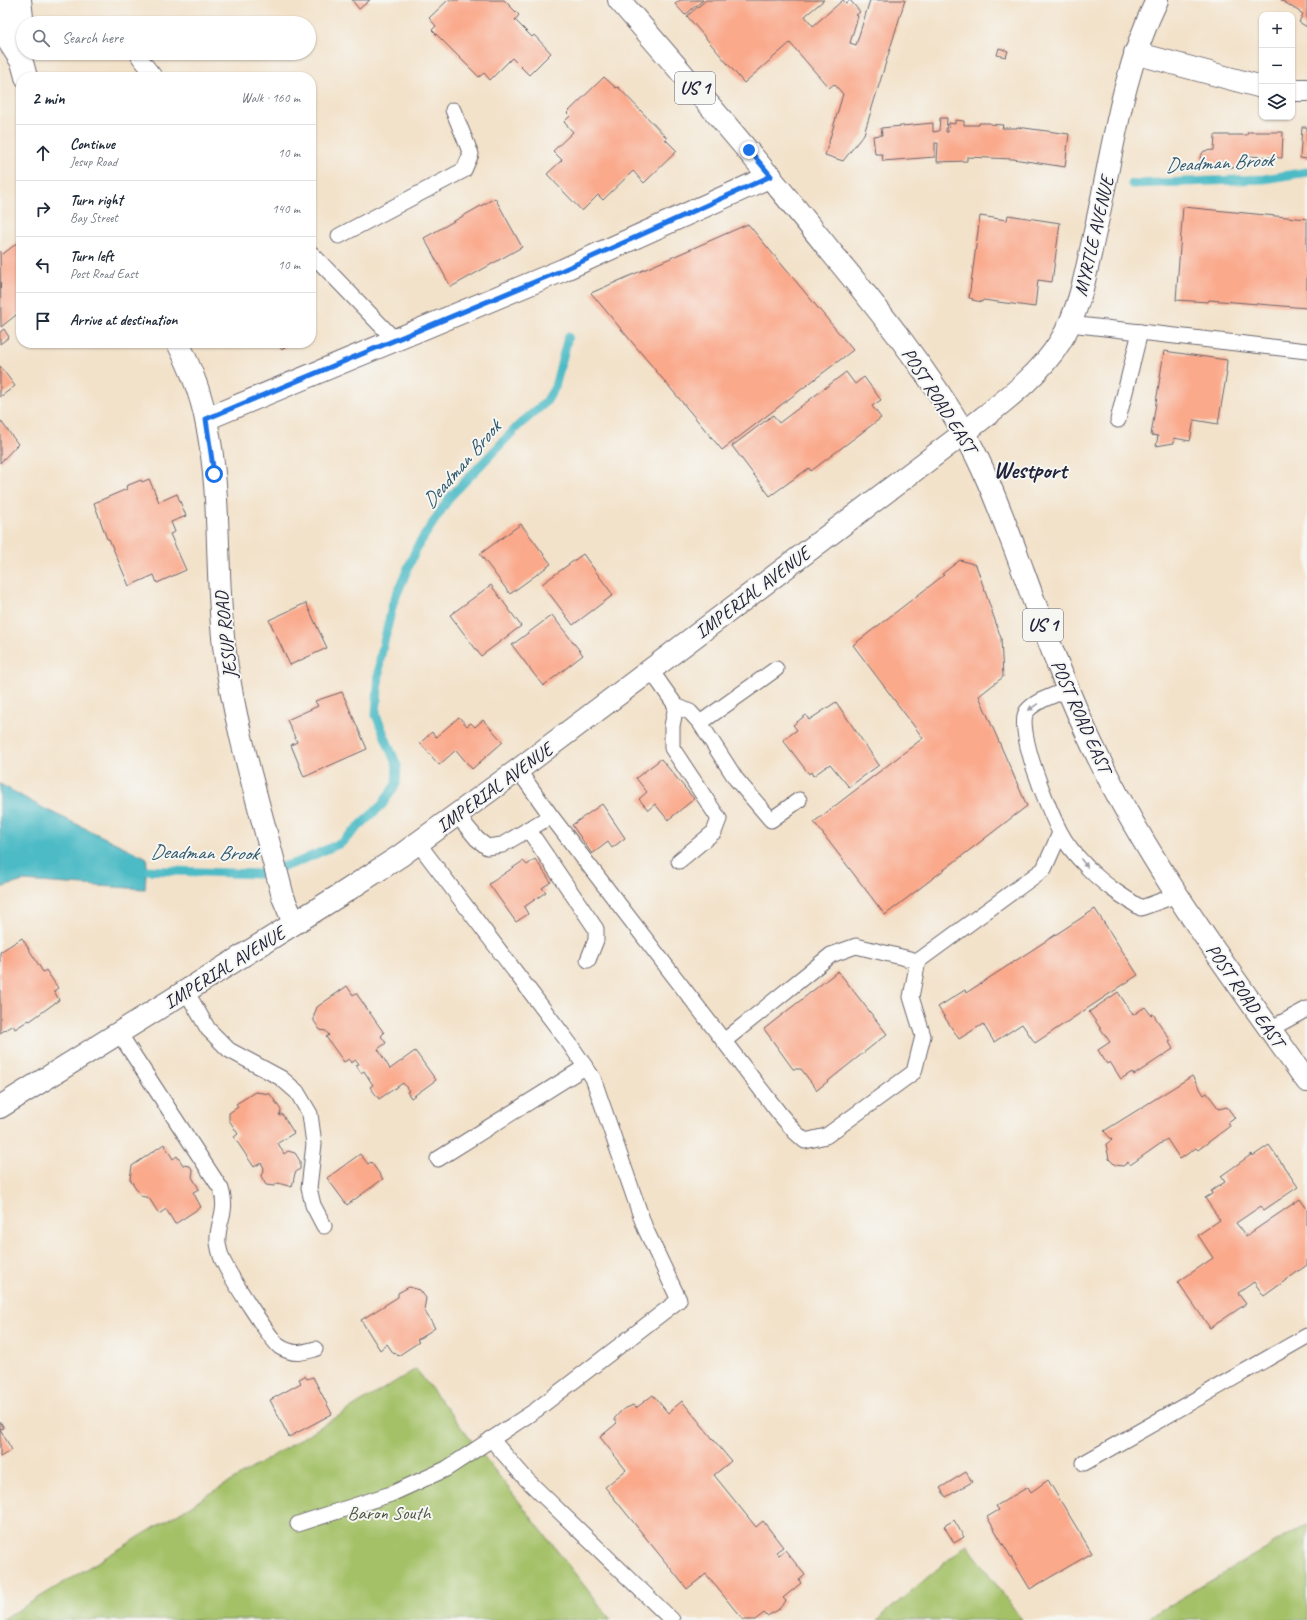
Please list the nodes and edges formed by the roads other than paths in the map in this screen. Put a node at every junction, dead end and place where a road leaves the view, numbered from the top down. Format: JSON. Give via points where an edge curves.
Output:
{"nodes":[{"id":1,"x":20,"y":0,"type":"edge"},
{"id":2,"x":619,"y":0,"type":"edge"},
{"id":3,"x":1157,"y":0,"type":"edge"},
{"id":4,"x":0,"y":2,"type":"edge"},
{"id":5,"x":22,"y":16,"type":"edge"},
{"id":6,"x":16,"y":52,"type":"edge"},
{"id":7,"x":1135,"y":53,"type":"junction"},
{"id":8,"x":141,"y":60,"type":"edge"},
{"id":9,"x":151,"y":72,"type":"edge"},
{"id":10,"x":1259,"y":86,"type":"edge"},
{"id":11,"x":1295,"y":90,"type":"edge"},
{"id":12,"x":1307,"y":90,"type":"edge"},
{"id":13,"x":453,"y":110,"type":"dead end"},
{"id":14,"x":771,"y":176,"type":"junction"},
{"id":15,"x":339,"y":236,"type":"dead end"},
{"id":16,"x":316,"y":258,"type":"edge"},
{"id":17,"x":1070,"y":324,"type":"junction"},
{"id":18,"x":1140,"y":332,"type":"junction"},
{"id":19,"x":396,"y":341,"type":"junction"},
{"id":20,"x":180,"y":348,"type":"edge"},
{"id":21,"x":1307,"y":351,"type":"edge"},
{"id":22,"x":206,"y":419,"type":"junction"},
{"id":23,"x":1118,"y":420,"type":"dead end"},
{"id":24,"x":964,"y":433,"type":"junction"},
{"id":25,"x":650,"y":669,"type":"junction"},
{"id":26,"x":776,"y":669,"type":"dead end"},
{"id":27,"x":1067,"y":690,"type":"junction"},
{"id":28,"x":676,"y":706,"type":"junction"},
{"id":29,"x":700,"y":724,"type":"junction"},
{"id":30,"x":518,"y":770,"type":"junction"},
{"id":31,"x":799,"y":800,"type":"dead end"},
{"id":32,"x":457,"y":815,"type":"junction"},
{"id":33,"x":551,"y":816,"type":"junction"},
{"id":34,"x":528,"y":829,"type":"junction"},
{"id":35,"x":1060,"y":833,"type":"junction"},
{"id":36,"x":418,"y":843,"type":"junction"},
{"id":37,"x":679,"y":860,"type":"dead end"},
{"id":38,"x":1177,"y":895,"type":"junction"},
{"id":39,"x":294,"y":923,"type":"junction"},
{"id":40,"x":588,"y":960,"type":"dead end"},
{"id":41,"x":918,"y":961,"type":"junction"},
{"id":42,"x":186,"y":991,"type":"junction"},
{"id":43,"x":1307,"y":1009,"type":"edge"},
{"id":44,"x":1270,"y":1029,"type":"junction"},
{"id":45,"x":119,"y":1033,"type":"junction"},
{"id":46,"x":724,"y":1041,"type":"junction"},
{"id":47,"x":585,"y":1067,"type":"junction"},
{"id":48,"x":1307,"y":1081,"type":"edge"},
{"id":49,"x":0,"y":1107,"type":"edge"},
{"id":50,"x":438,"y":1159,"type":"dead end"},
{"id":51,"x":324,"y":1226,"type":"dead end"},
{"id":52,"x":1307,"y":1336,"type":"edge"},
{"id":53,"x":315,"y":1350,"type":"dead end"},
{"id":54,"x":491,"y":1440,"type":"junction"},
{"id":55,"x":1084,"y":1463,"type":"dead end"},
{"id":56,"x":298,"y":1524,"type":"dead end"},
{"id":57,"x":672,"y":1620,"type":"edge"}],
"edges":[{"from":1,"to":5,"type":"street"},
{"from":2,"to":14,"type":"street","name":"POST ROAD EAST","number":"US 1"},
{"from":3,"to":7,"type":"street","name":"MYRTLE AVENUE"},
{"from":4,"to":6,"type":"street","via":[[9,42]]},
{"from":7,"to":10,"type":"street"},
{"from":7,"to":17,"type":"street","name":"MYRTLE AVENUE","via":[[1126,82],[1082,288]]},
{"from":8,"to":9,"type":"lane"},
{"from":11,"to":12,"type":"street"},
{"from":13,"to":15,"type":"lane","via":[[471,154],[464,170]]},
{"from":14,"to":19,"type":"street","via":[[563,270]]},
{"from":14,"to":24,"type":"street","name":"POST ROAD EAST","number":"US 1","via":[[878,310]]},
{"from":16,"to":19,"type":"lane"},
{"from":17,"to":18,"type":"lane"},
{"from":17,"to":24,"type":"street","name":"MYRTLE AVENUE","via":[[1059,344],[1037,370],[1016,391]]},
{"from":18,"to":21,"type":"lane"},
{"from":18,"to":23,"type":"lane"},
{"from":19,"to":22,"type":"street"},
{"from":20,"to":22,"type":"street","name":"JESUP ROAD"},
{"from":22,"to":39,"type":"street","name":"JESUP ROAD","via":[[214,474],[221,611],[228,676],[283,897]]},
{"from":24,"to":25,"type":"street","name":"IMPERIAL AVENUE"},
{"from":24,"to":27,"type":"street","name":"POST ROAD EAST","number":"US 1","via":[[992,489]]},
{"from":25,"to":28,"type":"lane"},
{"from":25,"to":30,"type":"street","name":"IMPERIAL AVENUE"},
{"from":26,"to":29,"type":"lane"},
{"from":27,"to":35,"type":"lane","one_way":true,"via":[[1027,711],[1023,721],[1029,757]]},
{"from":27,"to":38,"type":"street","name":"POST ROAD EAST","number":"US 1","via":[[1113,786]]},
{"from":28,"to":29,"type":"lane","via":[[690,712]]},
{"from":28,"to":37,"type":"lane","via":[[672,726],[672,748],[719,818],[714,832]]},
{"from":29,"to":31,"type":"lane","via":[[736,779],[771,820]]},
{"from":30,"to":32,"type":"street","name":"IMPERIAL AVENUE"},
{"from":30,"to":33,"type":"lane"},
{"from":32,"to":34,"type":"lane","via":[[487,847],[502,845]]},
{"from":32,"to":36,"type":"street","name":"IMPERIAL AVENUE"},
{"from":33,"to":34,"type":"lane"},
{"from":33,"to":46,"type":"lane"},
{"from":34,"to":40,"type":"lane","via":[[596,929],[596,940]]},
{"from":35,"to":38,"type":"lane","one_way":true,"via":[[1106,886],[1141,908]]},
{"from":35,"to":41,"type":"lane","via":[[1044,869]]},
{"from":36,"to":39,"type":"street","name":"IMPERIAL AVENUE"},
{"from":36,"to":47,"type":"lane"},
{"from":38,"to":44,"type":"street","name":"POST ROAD EAST","number":"US 1"},
{"from":39,"to":42,"type":"street","name":"IMPERIAL AVENUE"},
{"from":41,"to":46,"type":"lane","via":[[856,946],[831,955]]},
{"from":41,"to":46,"type":"lane","via":[[911,997],[923,1036],[914,1072],[826,1136],[805,1141],[795,1132]]},
{"from":42,"to":45,"type":"street","name":"IMPERIAL AVENUE"},
{"from":42,"to":51,"type":"lane","via":[[208,1029],[229,1050],[281,1078],[297,1092],[310,1114],[314,1144],[309,1188],[313,1205]]},
{"from":43,"to":44,"type":"lane"},
{"from":44,"to":48,"type":"street","name":"POST ROAD EAST","number":"US 1"},
{"from":45,"to":49,"type":"street","name":"IMPERIAL AVENUE"},
{"from":45,"to":53,"type":"lane","via":[[221,1189],[225,1208],[218,1244],[223,1262],[278,1346],[295,1354]]},
{"from":47,"to":50,"type":"lane"},
{"from":47,"to":54,"type":"lane","via":[[593,1078],[645,1228],[679,1300],[536,1410]]},
{"from":52,"to":55,"type":"lane"},
{"from":54,"to":56,"type":"lane","via":[[446,1469],[391,1494]]},
{"from":54,"to":57,"type":"lane","via":[[527,1480]]}]}
